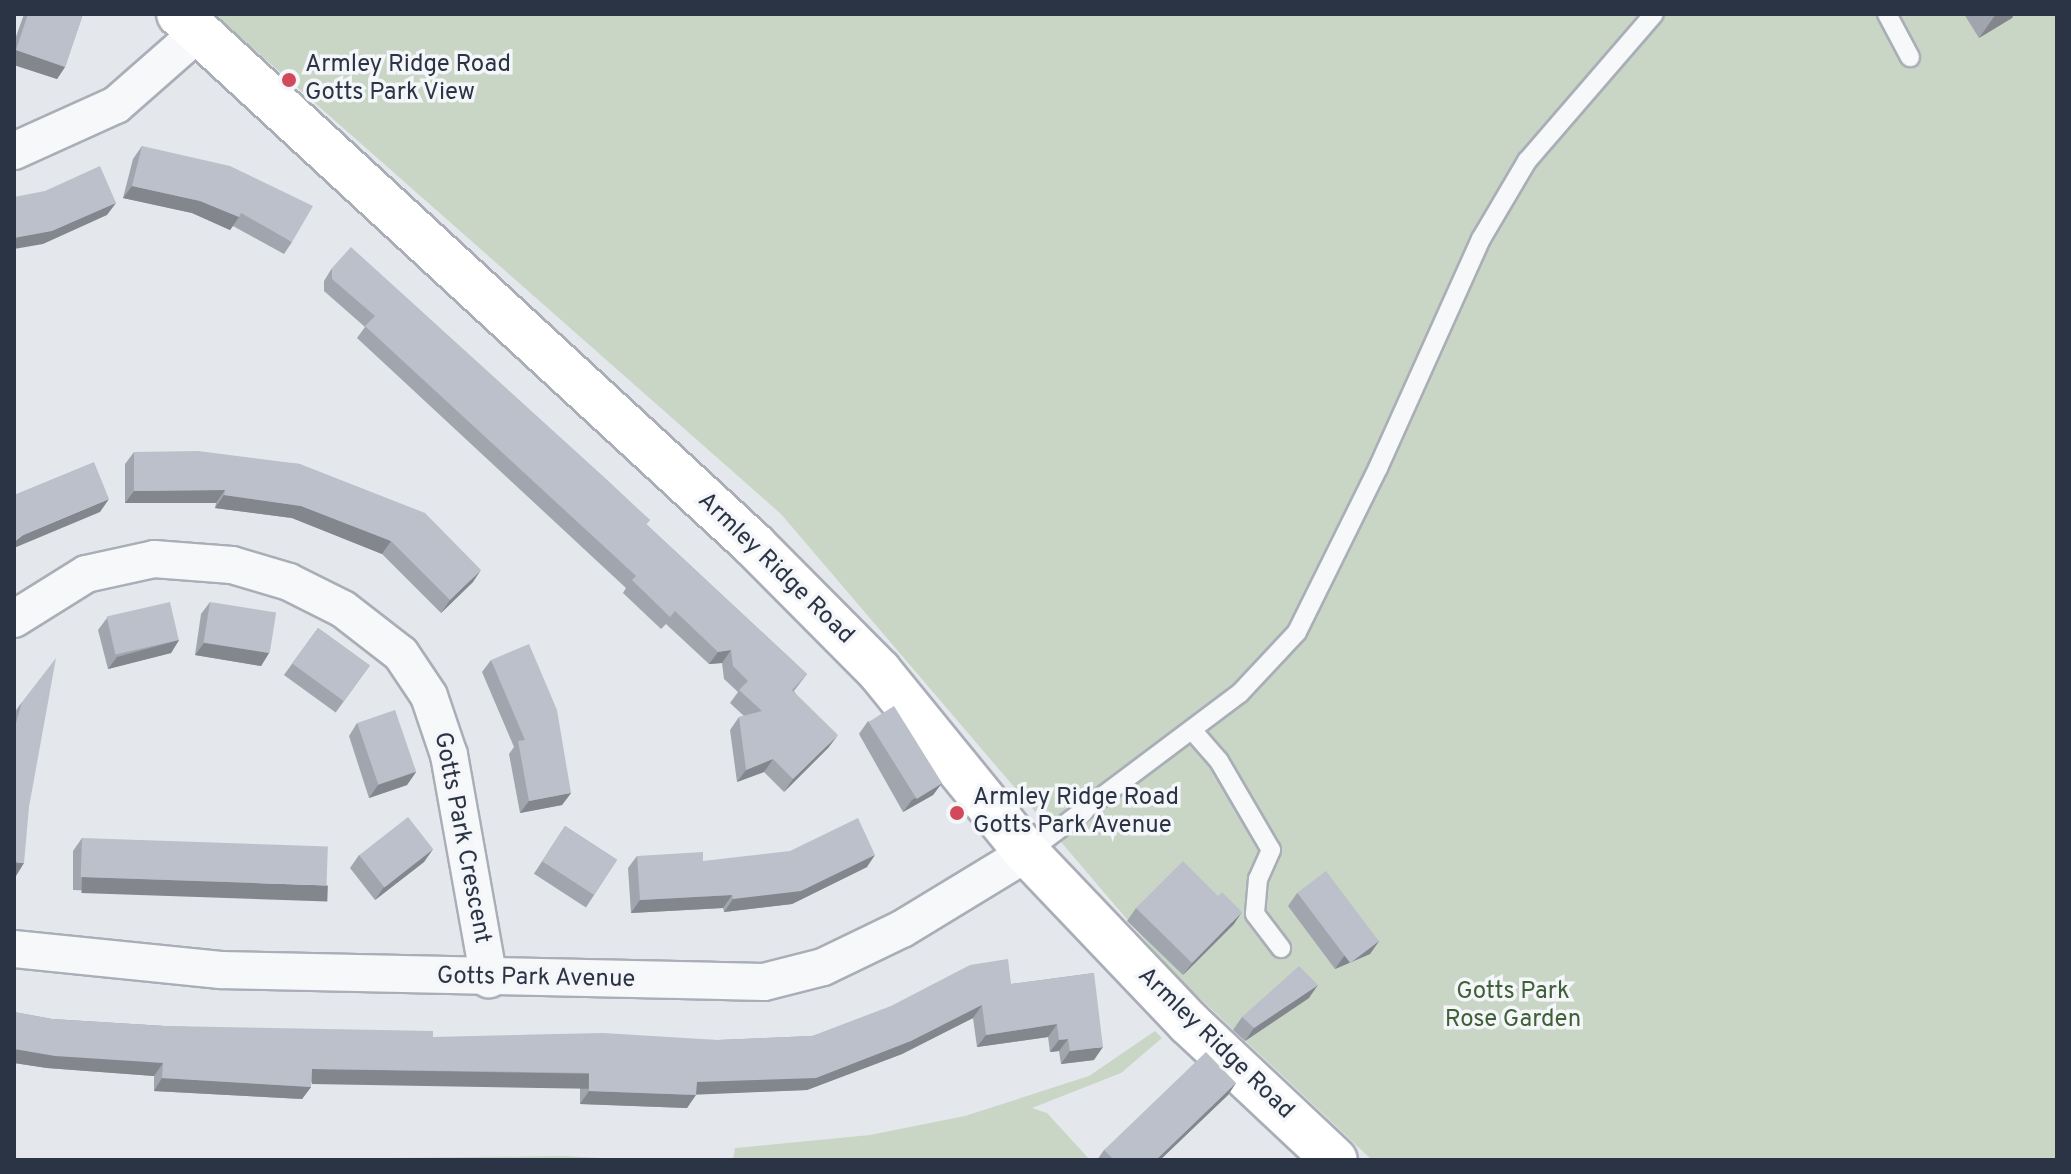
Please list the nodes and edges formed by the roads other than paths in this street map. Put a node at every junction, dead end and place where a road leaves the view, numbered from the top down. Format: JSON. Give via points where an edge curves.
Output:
{"nodes":[{"id":1,"x":1654,"y":14,"type":"edge"},
{"id":2,"x":1887,"y":14,"type":"edge"},
{"id":3,"x":189,"y":23,"type":"edge"},
{"id":4,"x":1910,"y":57,"type":"dead end"},
{"id":5,"x":14,"y":151,"type":"edge"},
{"id":6,"x":14,"y":619,"type":"edge"},
{"id":7,"x":1192,"y":730,"type":"junction"},
{"id":8,"x":1027,"y":853,"type":"junction"},
{"id":9,"x":1281,"y":948,"type":"dead end"},
{"id":10,"x":14,"y":949,"type":"edge"},
{"id":11,"x":489,"y":979,"type":"junction"},
{"id":12,"x":1335,"y":1160,"type":"edge"}],
"edges":[{"from":1,"to":7,"type":"lane","via":[[1527,161],[1481,239],[1297,632],[1240,693]]},
{"from":2,"to":4,"type":"lane"},
{"from":3,"to":5,"type":"street","via":[[116,105]]},
{"from":3,"to":8,"type":"street","name":"Armley Ridge Road","via":[[754,545],[879,671]]},
{"from":6,"to":11,"type":"street","name":"Gotts Park Crescent","via":[[86,574],[154,559],[232,565],[289,582],[343,609],[401,654],[429,696],[449,755]]},
{"from":7,"to":8,"type":"lane"},
{"from":7,"to":9,"type":"lane","via":[[1219,761],[1271,850],[1258,879],[1255,914]]},
{"from":8,"to":11,"type":"street","name":"Gotts Park Avenue","via":[[902,929],[823,967],[764,982]]},
{"from":8,"to":12,"type":"street","name":"Armley Ridge Road","via":[[1189,1023]]},
{"from":10,"to":11,"type":"street","name":"Gotts Park Avenue","via":[[220,970]]}]}
